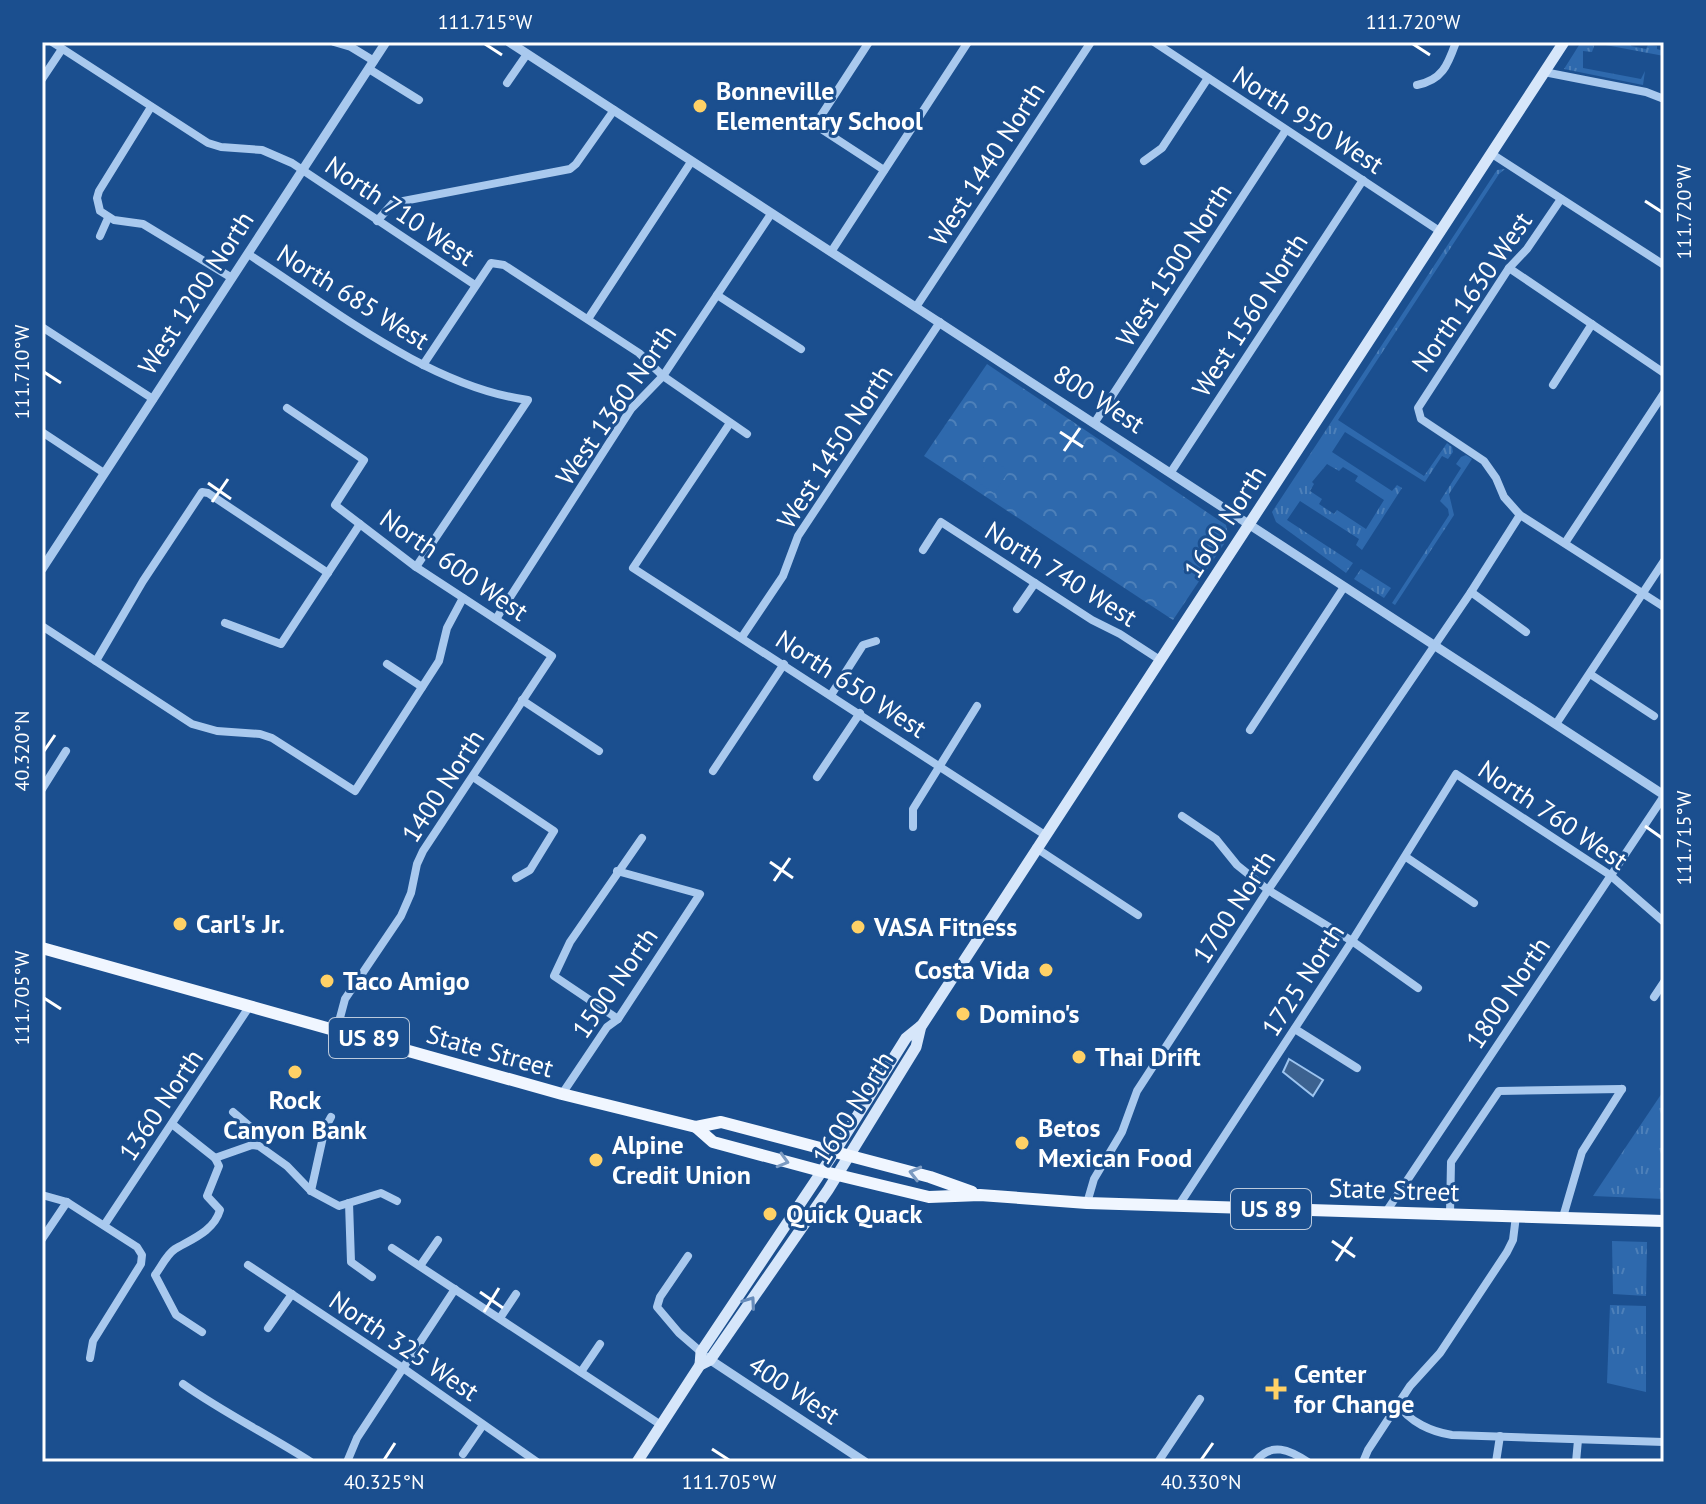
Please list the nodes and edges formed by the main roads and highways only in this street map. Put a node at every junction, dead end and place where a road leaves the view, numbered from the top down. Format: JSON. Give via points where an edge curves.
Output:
{"nodes":[{"id":1,"x":1564,"y":42,"type":"edge"},
{"id":2,"x":42,"y":948,"type":"edge"},
{"id":3,"x":922,"y":1025,"type":"junction"},
{"id":4,"x":696,"y":1127,"type":"junction"},
{"id":5,"x":834,"y":1153,"type":"junction"},
{"id":6,"x":849,"y":1157,"type":"junction"},
{"id":7,"x":821,"y":1171,"type":"junction"},
{"id":8,"x":837,"y":1175,"type":"junction"},
{"id":9,"x":980,"y":1195,"type":"junction"},
{"id":10,"x":1664,"y":1221,"type":"edge"},
{"id":11,"x":704,"y":1359,"type":"junction"},
{"id":12,"x":637,"y":1462,"type":"edge"}],
"edges":[{"from":1,"to":3,"type":"main road","name":"1600 North"},
{"from":2,"to":4,"type":"main road","name":"State Street","number":"US 89"},
{"from":3,"to":5,"type":"main road","name":"1600 North","via":[[906,1038]]},
{"from":3,"to":6,"type":"main road","name":"1600 North","via":[[916,1047]]},
{"from":4,"to":5,"type":"main road","name":"State Street","number":"US 89","via":[[721,1122]]},
{"from":4,"to":7,"type":"main road","name":"State Street","number":"US 89","one_way":true,"via":[[713,1142]]},
{"from":5,"to":6,"type":"main road","name":"State Street","number":"US 89"},
{"from":5,"to":7,"type":"main road","name":"1600 North"},
{"from":6,"to":8,"type":"main road","name":"1600 North"},
{"from":9,"to":6,"type":"main road","name":"State Street","number":"US 89","one_way":true},
{"from":7,"to":8,"type":"main road","name":"State Street","number":"US 89"},
{"from":7,"to":11,"type":"main road","name":"1600 North"},
{"from":8,"to":9,"type":"main road","name":"State Street","number":"US 89","via":[[929,1197]]},
{"from":11,"to":8,"type":"main road","name":"1600 North","one_way":true},
{"from":9,"to":10,"type":"main road","name":"State Street","number":"US 89"},
{"from":11,"to":12,"type":"main road","name":"1600 North"}]}
